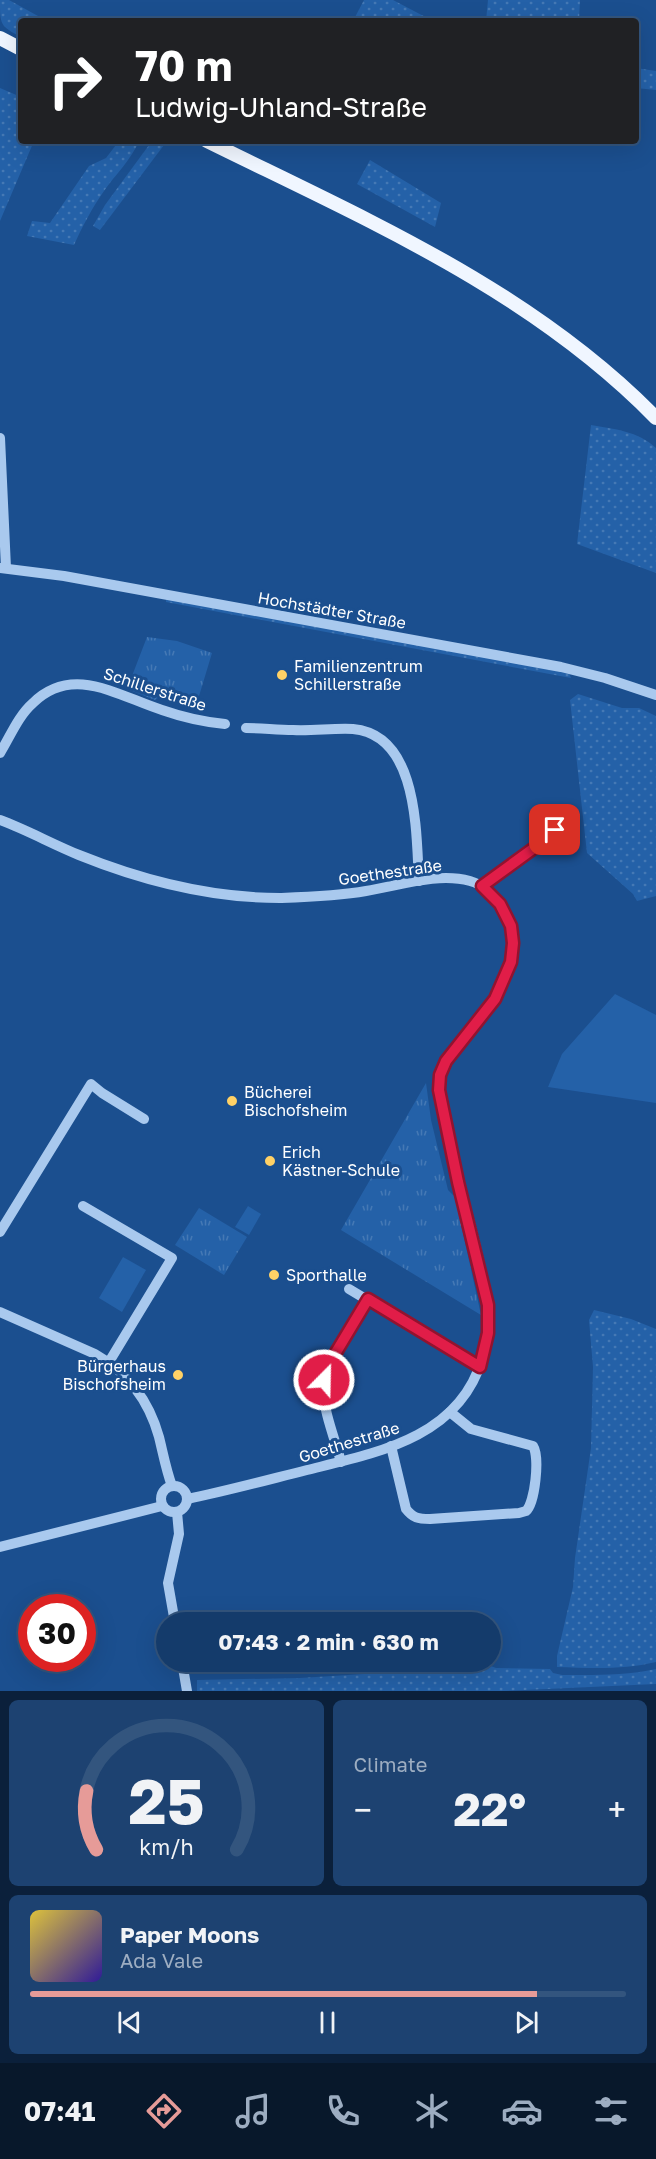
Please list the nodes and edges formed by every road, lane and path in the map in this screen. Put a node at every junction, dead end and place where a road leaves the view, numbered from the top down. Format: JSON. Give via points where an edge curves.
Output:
{"nodes":[{"id":1,"x":0,"y":38,"type":"edge"},
{"id":2,"x":18,"y":47,"type":"edge"},
{"id":3,"x":213,"y":144,"type":"edge"},
{"id":4,"x":656,"y":418,"type":"edge"},
{"id":5,"x":0,"y":438,"type":"edge"},
{"id":6,"x":1,"y":507,"type":"edge"},
{"id":7,"x":3,"y":568,"type":"edge"},
{"id":8,"x":656,"y":695,"type":"edge"},
{"id":9,"x":225,"y":724,"type":"dead end"},
{"id":10,"x":246,"y":728,"type":"dead end"},
{"id":11,"x":0,"y":753,"type":"edge"},
{"id":12,"x":0,"y":820,"type":"edge"},
{"id":13,"x":541,"y":843,"type":"dead end"},
{"id":14,"x":419,"y":881,"type":"junction"},
{"id":15,"x":482,"y":886,"type":"junction"},
{"id":16,"x":144,"y":1119,"type":"dead end"},
{"id":17,"x":83,"y":1206,"type":"dead end"},
{"id":18,"x":0,"y":1232,"type":"edge"},
{"id":19,"x":349,"y":1288,"type":"dead end"},
{"id":20,"x":368,"y":1299,"type":"junction"},
{"id":21,"x":0,"y":1312,"type":"edge"},
{"id":22,"x":109,"y":1362,"type":"junction"},
{"id":23,"x":480,"y":1367,"type":"junction"},
{"id":24,"x":450,"y":1412,"type":"junction"},
{"id":25,"x":391,"y":1446,"type":"junction"},
{"id":26,"x":341,"y":1462,"type":"junction"},
{"id":27,"x":172,"y":1486,"type":"junction"},
{"id":28,"x":187,"y":1499,"type":"junction"},
{"id":29,"x":162,"y":1506,"type":"junction"},
{"id":30,"x":177,"y":1512,"type":"junction"},
{"id":31,"x":0,"y":1547,"type":"edge"},
{"id":32,"x":173,"y":1612,"type":"edge"},
{"id":33,"x":184,"y":1672,"type":"edge"},
{"id":34,"x":187,"y":1691,"type":"edge"}],
"edges":[{"from":1,"to":2,"type":"main road"},
{"from":3,"to":4,"type":"main road","via":[[395,234],[511,300],[573,344]]},
{"from":5,"to":6,"type":"street"},
{"from":6,"to":7,"type":"street"},
{"from":7,"to":8,"type":"street","name":"Hochstädter Straße","via":[[56,574],[561,667]]},
{"from":9,"to":11,"type":"street","name":"Schillerstraße","via":[[165,712],[93,685],[73,684],[52,689],[33,702]]},
{"from":10,"to":14,"type":"street","via":[[353,729],[381,740],[393,752],[409,788]]},
{"from":12,"to":14,"type":"street","name":"Goethestraße","via":[[123,871],[227,894],[318,896]]},
{"from":13,"to":15,"type":"street"},
{"from":14,"to":15,"type":"street","name":"Goethestraße","via":[[450,878]]},
{"from":15,"to":23,"type":"street","name":"Goethestraße","via":[[500,904],[511,926],[511,962],[495,999],[446,1061],[439,1083],[488,1305],[488,1333]]},
{"from":16,"to":18,"type":"street","via":[[91,1084]]},
{"from":17,"to":22,"type":"street","via":[[172,1258]]},
{"from":19,"to":20,"type":"street"},
{"from":20,"to":23,"type":"street"},
{"from":20,"to":26,"type":"street","via":[[329,1364],[324,1380],[324,1398]]},
{"from":21,"to":22,"type":"street"},
{"from":22,"to":27,"type":"street","via":[[151,1413]]},
{"from":23,"to":24,"type":"street","name":"Goethestraße","via":[[469,1389]]},
{"from":24,"to":25,"type":"street","name":"Goethestraße","via":[[424,1432]]},
{"from":24,"to":25,"type":"street","via":[[471,1429],[533,1446],[537,1458],[532,1501],[526,1511],[420,1520],[412,1517],[406,1509]]},
{"from":25,"to":26,"type":"street","name":"Goethestraße"},
{"from":26,"to":28,"type":"street","name":"Goethestraße"},
{"from":27,"to":28,"type":"street","via":[[182,1489]]},
{"from":27,"to":29,"type":"street","via":[[162,1493]]},
{"from":28,"to":30,"type":"street"},
{"from":29,"to":30,"type":"street"},
{"from":29,"to":31,"type":"street"},
{"from":30,"to":32,"type":"street","via":[[179,1534],[168,1583]]},
{"from":33,"to":34,"type":"street"}]}
